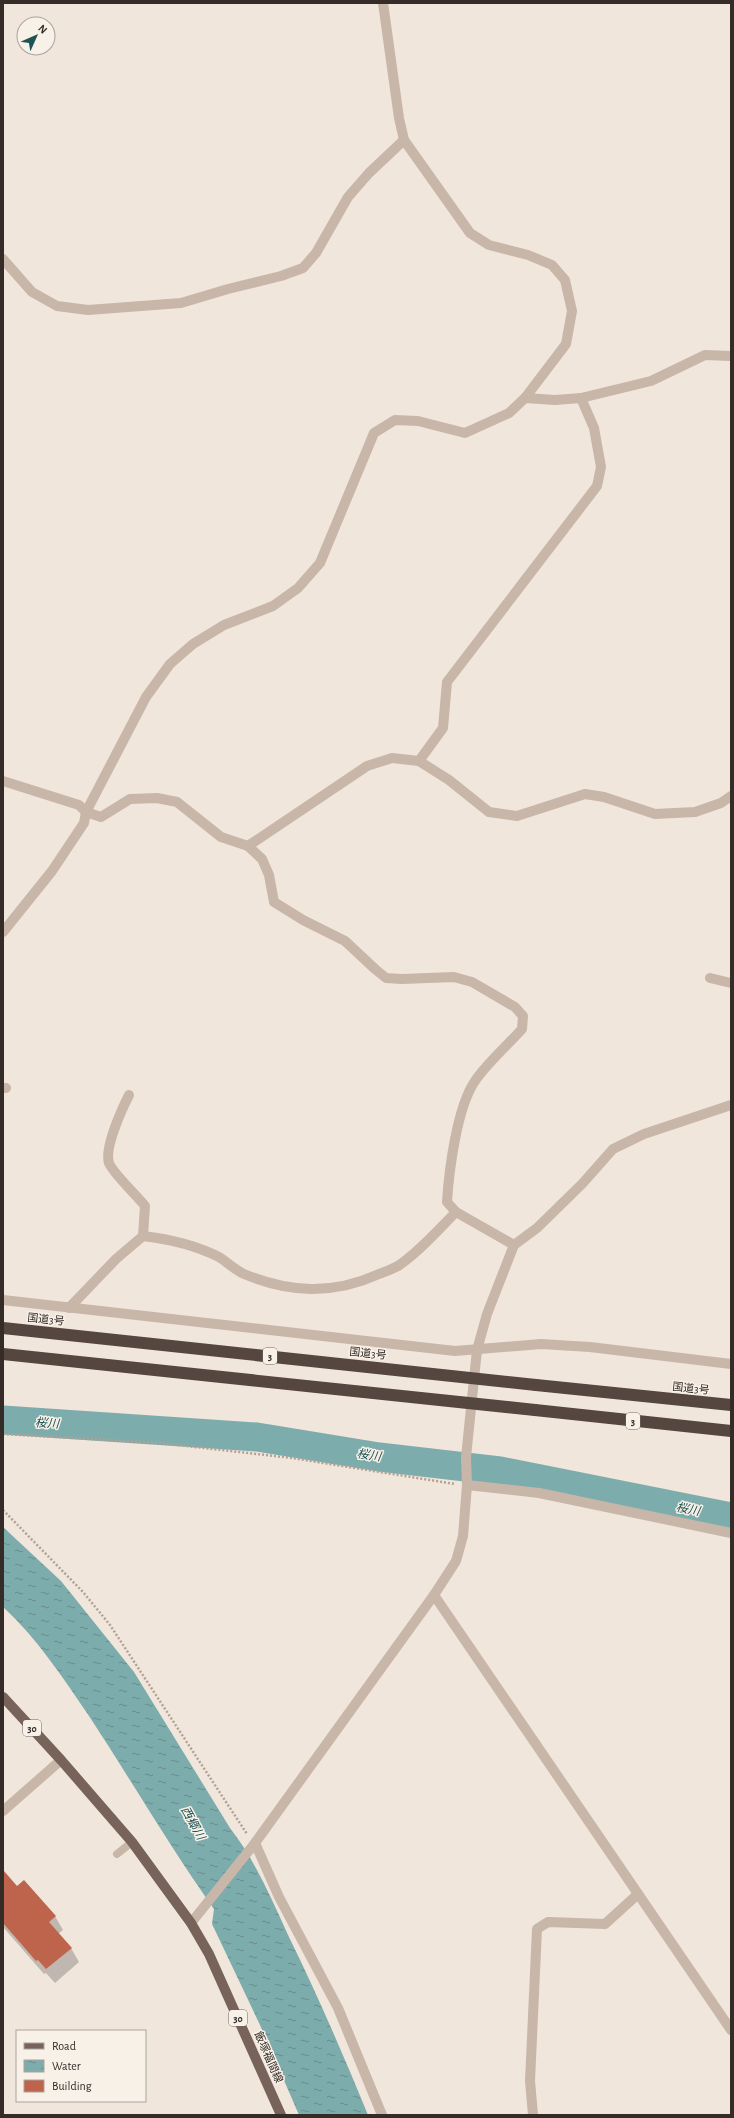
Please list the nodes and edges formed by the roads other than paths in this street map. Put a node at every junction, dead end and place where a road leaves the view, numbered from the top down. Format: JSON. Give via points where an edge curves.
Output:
{"nodes":[{"id":1,"x":383,"y":3,"type":"edge"},
{"id":2,"x":404,"y":140,"type":"junction"},
{"id":3,"x":3,"y":259,"type":"edge"},
{"id":4,"x":731,"y":356,"type":"edge"},
{"id":5,"x":525,"y":398,"type":"junction"},
{"id":6,"x":581,"y":398,"type":"junction"},
{"id":7,"x":419,"y":761,"type":"junction"},
{"id":8,"x":3,"y":781,"type":"edge"},
{"id":9,"x":731,"y":796,"type":"edge"},
{"id":10,"x":86,"y":812,"type":"junction"},
{"id":11,"x":248,"y":846,"type":"junction"},
{"id":12,"x":3,"y":932,"type":"edge"},
{"id":13,"x":710,"y":978,"type":"dead end"},
{"id":14,"x":731,"y":983,"type":"edge"},
{"id":15,"x":130,"y":1095,"type":"dead end"},
{"id":16,"x":731,"y":1105,"type":"edge"},
{"id":17,"x":456,"y":1212,"type":"junction"},
{"id":18,"x":143,"y":1236,"type":"junction"},
{"id":19,"x":514,"y":1245,"type":"junction"},
{"id":20,"x":3,"y":1300,"type":"edge"},
{"id":21,"x":68,"y":1308,"type":"junction"},
{"id":22,"x":3,"y":1328,"type":"edge"},
{"id":23,"x":477,"y":1350,"type":"junction"},
{"id":24,"x":3,"y":1354,"type":"edge"},
{"id":25,"x":731,"y":1364,"type":"edge"},
{"id":26,"x":731,"y":1405,"type":"edge"},
{"id":27,"x":731,"y":1431,"type":"edge"},
{"id":28,"x":466,"y":1481,"type":"junction"},
{"id":29,"x":731,"y":1533,"type":"edge"},
{"id":30,"x":434,"y":1595,"type":"junction"},
{"id":31,"x":3,"y":1697,"type":"edge"},
{"id":32,"x":61,"y":1760,"type":"junction"},
{"id":33,"x":3,"y":1811,"type":"edge"},
{"id":34,"x":132,"y":1842,"type":"junction"},
{"id":35,"x":253,"y":1845,"type":"junction"},
{"id":36,"x":117,"y":1854,"type":"dead end"},
{"id":37,"x":638,"y":1894,"type":"junction"},
{"id":38,"x":191,"y":1923,"type":"junction"},
{"id":39,"x":731,"y":2030,"type":"edge"},
{"id":40,"x":281,"y":2115,"type":"edge"},
{"id":41,"x":382,"y":2115,"type":"edge"},
{"id":42,"x":533,"y":2115,"type":"edge"}],
"edges":[{"from":1,"to":2,"type":"street"},
{"from":2,"to":3,"type":"street","via":[[348,197],[316,253],[303,268],[281,276],[181,303],[88,310],[57,306],[32,292]]},
{"from":2,"to":5,"type":"street","via":[[470,233],[489,245],[528,255],[552,265],[565,280],[572,311],[566,344]]},
{"from":4,"to":6,"type":"street","via":[[705,355],[650,381]]},
{"from":5,"to":6,"type":"street"},
{"from":5,"to":10,"type":"street","via":[[509,413],[465,433],[418,421],[395,420],[374,432],[320,563],[298,588],[272,606],[224,625],[193,644],[170,664],[146,697]]},
{"from":6,"to":7,"type":"street","via":[[594,428],[601,467],[597,486],[447,682],[443,728]]},
{"from":7,"to":9,"type":"street","via":[[449,780],[489,812],[517,816],[585,794],[604,797],[655,814],[694,812],[721,803]]},
{"from":7,"to":11,"type":"street","via":[[392,758],[367,766]]},
{"from":8,"to":10,"type":"street","via":[[78,805]]},
{"from":10,"to":11,"type":"street","via":[[101,818],[130,800],[157,798],[177,802],[221,837]]},
{"from":10,"to":12,"type":"street","via":[[84,823],[52,871]]},
{"from":11,"to":17,"type":"street","via":[[262,859],[269,875],[274,902],[303,920],[345,940],[386,978],[454,977],[472,982],[515,1007],[523,1016],[522,1029],[475,1081],[461,1115],[448,1182],[447,1202]]},
{"from":13,"to":14,"type":"street"},
{"from":15,"to":18,"type":"street","via":[[120,1115],[108,1153],[109,1164],[145,1206]]},
{"from":16,"to":19,"type":"street","via":[[644,1134],[613,1149],[582,1184],[536,1228]]},
{"from":17,"to":18,"type":"street","via":[[398,1266],[364,1281],[339,1288],[312,1290],[280,1285],[243,1274],[220,1258],[202,1250],[163,1238]]},
{"from":17,"to":19,"type":"street"},
{"from":18,"to":21,"type":"street","via":[[116,1258]]},
{"from":19,"to":23,"type":"street","via":[[487,1314]]},
{"from":20,"to":21,"type":"street"},
{"from":21,"to":23,"type":"street","via":[[455,1351]]},
{"from":22,"to":26,"type":"highway","name":"国道3号","number":"3","bridge":true},
{"from":23,"to":25,"type":"street","via":[[541,1344],[590,1347]]},
{"from":23,"to":28,"type":"street","via":[[466,1457]]},
{"from":24,"to":27,"type":"highway","number":"3","bridge":true},
{"from":28,"to":29,"type":"street","via":[[539,1493]]},
{"from":28,"to":30,"type":"street","via":[[463,1536],[456,1561]]},
{"from":30,"to":35,"type":"street"},
{"from":30,"to":37,"type":"street"},
{"from":31,"to":32,"type":"main road","number":"30"},
{"from":32,"to":33,"type":"street"},
{"from":32,"to":34,"type":"main road","number":"30"},
{"from":34,"to":36,"type":"lane"},
{"from":34,"to":38,"type":"main road","number":"30"},
{"from":35,"to":38,"type":"street"},
{"from":35,"to":41,"type":"street","via":[[338,2008]]},
{"from":37,"to":39,"type":"street"},
{"from":37,"to":42,"type":"street","via":[[605,1924],[548,1922],[537,1929],[530,2081]]},
{"from":38,"to":40,"type":"main road","name":"飯塚福間線","number":"30","via":[[209,1954]]}]}
